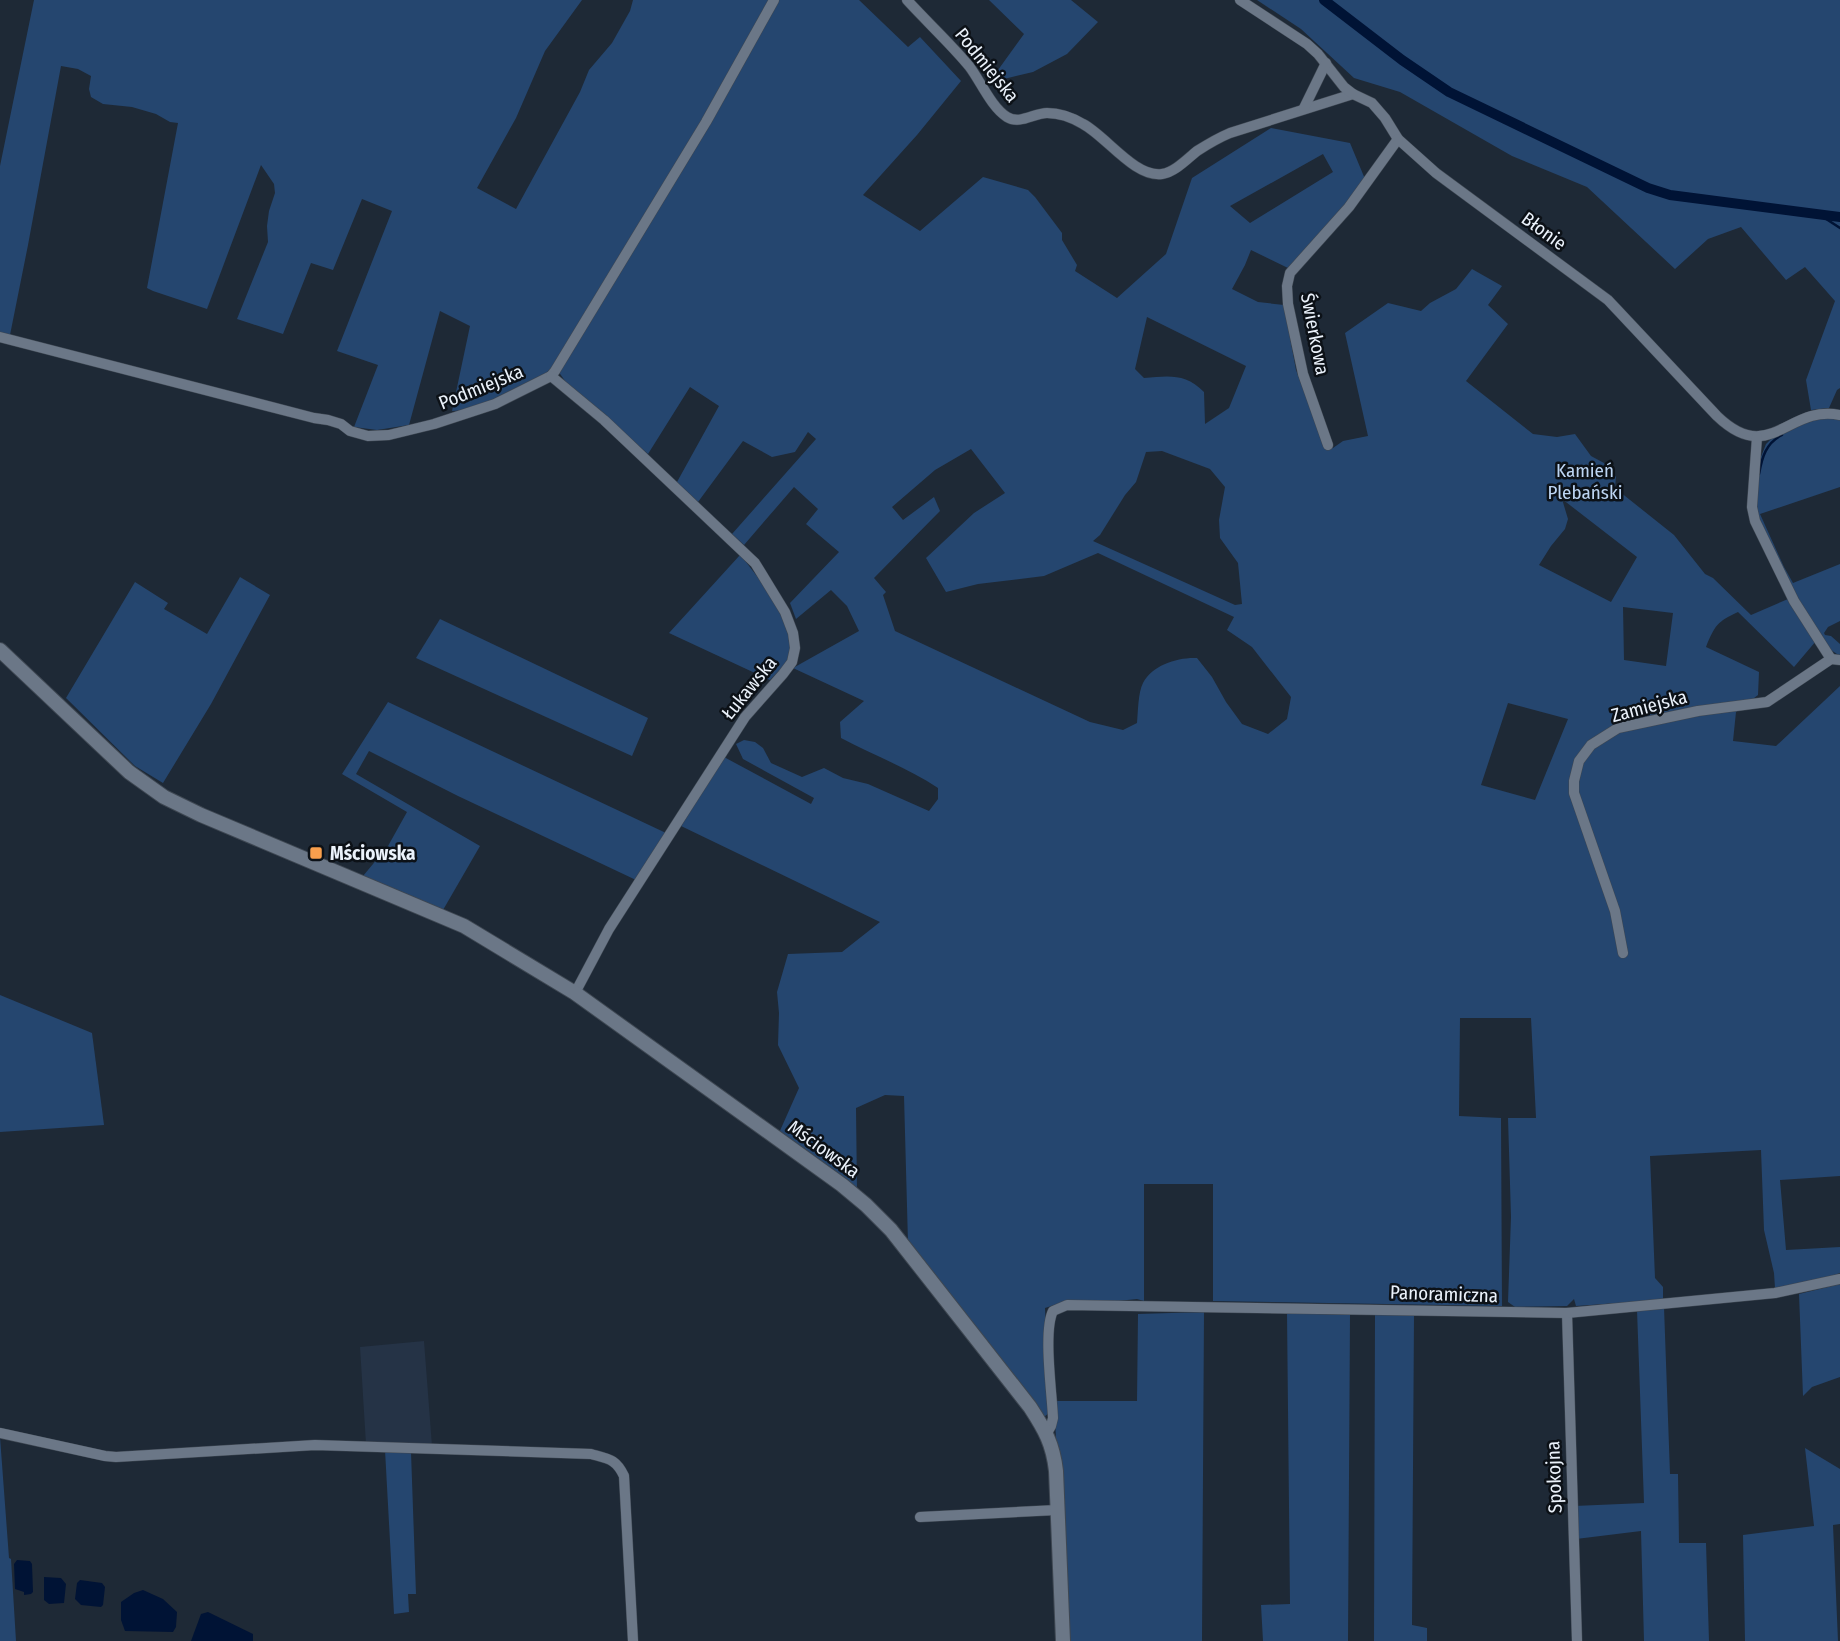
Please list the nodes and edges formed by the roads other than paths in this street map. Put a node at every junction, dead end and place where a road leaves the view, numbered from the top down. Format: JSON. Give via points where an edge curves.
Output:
{"nodes":[{"id":1,"x":774,"y":0,"type":"edge"},
{"id":2,"x":907,"y":0,"type":"edge"},
{"id":3,"x":1240,"y":0,"type":"edge"},
{"id":4,"x":1326,"y":63,"type":"junction"},
{"id":5,"x":1353,"y":94,"type":"junction"},
{"id":6,"x":1304,"y":108,"type":"junction"},
{"id":7,"x":1398,"y":139,"type":"junction"},
{"id":8,"x":0,"y":337,"type":"edge"},
{"id":9,"x":551,"y":376,"type":"junction"},
{"id":10,"x":1840,"y":415,"type":"edge"},
{"id":11,"x":1757,"y":437,"type":"junction"},
{"id":12,"x":1328,"y":444,"type":"dead end"},
{"id":13,"x":0,"y":650,"type":"edge"},
{"id":14,"x":1836,"y":660,"type":"edge"},
{"id":15,"x":1623,"y":953,"type":"dead end"},
{"id":16,"x":575,"y":993,"type":"junction"},
{"id":17,"x":1840,"y":1279,"type":"edge"},
{"id":18,"x":1566,"y":1313,"type":"junction"},
{"id":19,"x":0,"y":1433,"type":"edge"},
{"id":20,"x":1047,"y":1433,"type":"junction"},
{"id":21,"x":1057,"y":1510,"type":"junction"},
{"id":22,"x":920,"y":1517,"type":"dead end"},
{"id":23,"x":633,"y":1641,"type":"edge"},
{"id":24,"x":1063,"y":1641,"type":"edge"},
{"id":25,"x":1577,"y":1641,"type":"edge"}],
"edges":[{"from":1,"to":9,"type":"street","name":"Podmiejska","via":[[706,122]]},
{"from":2,"to":6,"type":"street","name":"Podmiejska","via":[[966,62],[1007,117],[1020,120],[1046,113],[1075,120],[1151,173],[1173,169],[1230,133]]},
{"from":3,"to":4,"type":"street","name":"Błonie","via":[[1307,44]]},
{"from":4,"to":5,"type":"street","name":"Błonie"},
{"from":4,"to":6,"type":"street"},
{"from":5,"to":6,"type":"street","name":"Podmiejska"},
{"from":5,"to":7,"type":"street","name":"Błonie","via":[[1372,103]]},
{"from":7,"to":11,"type":"street","name":"Błonie","via":[[1436,173],[1608,300],[1727,425]]},
{"from":7,"to":12,"type":"street","name":"Świerkowa","via":[[1349,207],[1290,274],[1288,304],[1303,374]]},
{"from":8,"to":9,"type":"street","name":"Podmiejska","via":[[328,420],[368,436],[389,435],[466,414]]},
{"from":9,"to":16,"type":"street","name":"Łukawska","via":[[604,419],[755,563],[785,612],[795,648],[792,662],[744,717],[609,929]]},
{"from":10,"to":11,"type":"street","via":[[1818,415]]},
{"from":11,"to":14,"type":"street","via":[[1755,521],[1794,601]]},
{"from":13,"to":16,"type":"street","name":"Mściowska","via":[[129,772],[164,797],[464,926]]},
{"from":14,"to":15,"type":"street","name":"Zamiejska","via":[[1766,702],[1618,728],[1591,745],[1580,761],[1574,793],[1615,911]]},
{"from":16,"to":20,"type":"street","name":"Mściowska","via":[[866,1205],[891,1230]]},
{"from":17,"to":18,"type":"street","name":"Panoramiczna","via":[[1775,1293]]},
{"from":18,"to":20,"type":"street","name":"Panoramiczna","via":[[1067,1305],[1049,1318],[1053,1418]]},
{"from":18,"to":25,"type":"street","name":"Spokojna"},
{"from":19,"to":23,"type":"street","via":[[116,1457],[314,1445],[591,1454],[608,1459],[619,1465],[624,1476]]},
{"from":20,"to":21,"type":"street","name":"Mściowska","via":[[1054,1457]]},
{"from":21,"to":22,"type":"street"},
{"from":21,"to":24,"type":"street","name":"Mściowska"}]}
